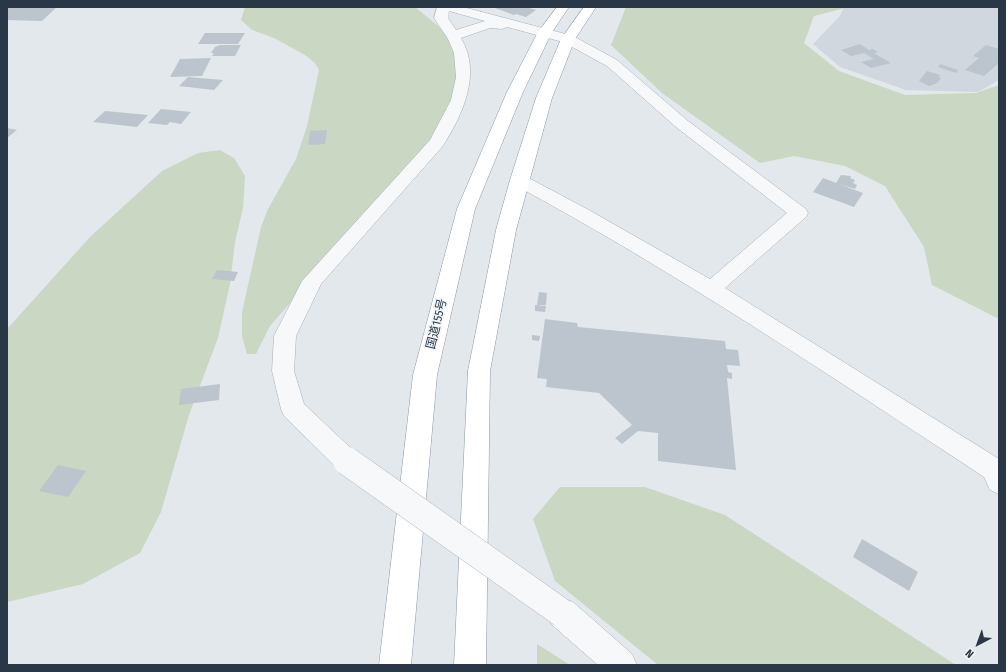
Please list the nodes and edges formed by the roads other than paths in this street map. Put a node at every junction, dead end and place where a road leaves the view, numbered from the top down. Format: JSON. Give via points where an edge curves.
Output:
{"nodes":[{"id":1,"x":443,"y":7,"type":"edge"},
{"id":2,"x":448,"y":7,"type":"edge"},
{"id":3,"x":563,"y":7,"type":"edge"},
{"id":4,"x":590,"y":7,"type":"edge"},
{"id":5,"x":518,"y":25,"type":"junction"},
{"id":6,"x":545,"y":32,"type":"junction"},
{"id":7,"x":452,"y":36,"type":"junction"},
{"id":8,"x":568,"y":39,"type":"junction"},
{"id":9,"x":519,"y":180,"type":"junction"},
{"id":10,"x":711,"y":289,"type":"junction"},
{"id":11,"x":999,"y":482,"type":"edge"},
{"id":12,"x":394,"y":665,"type":"edge"},
{"id":13,"x":470,"y":665,"type":"edge"},
{"id":14,"x":621,"y":665,"type":"edge"}],
"edges":[{"from":1,"to":7,"type":"street","via":[[441,18]]},
{"from":2,"to":5,"type":"street"},
{"from":3,"to":6,"type":"highway","name":"国道155号"},
{"from":4,"to":8,"type":"highway"},
{"from":5,"to":6,"type":"street"},
{"from":5,"to":7,"type":"street","via":[[489,24]]},
{"from":6,"to":8,"type":"street"},
{"from":6,"to":12,"type":"highway","name":"国道155号","via":[[515,92],[466,209],[425,375]]},
{"from":7,"to":14,"type":"street","bridge":true,"via":[[461,52],[463,89],[452,118],[436,143],[312,281],[286,336],[283,371],[293,409],[347,461],[562,613]]},
{"from":8,"to":9,"type":"highway","via":[[544,98]]},
{"from":8,"to":10,"type":"street","via":[[612,63],[682,124],[799,212]]},
{"from":9,"to":10,"type":"street","via":[[587,215]]},
{"from":9,"to":13,"type":"highway","via":[[506,230],[479,371]]},
{"from":10,"to":11,"type":"street","via":[[994,470]]}]}
